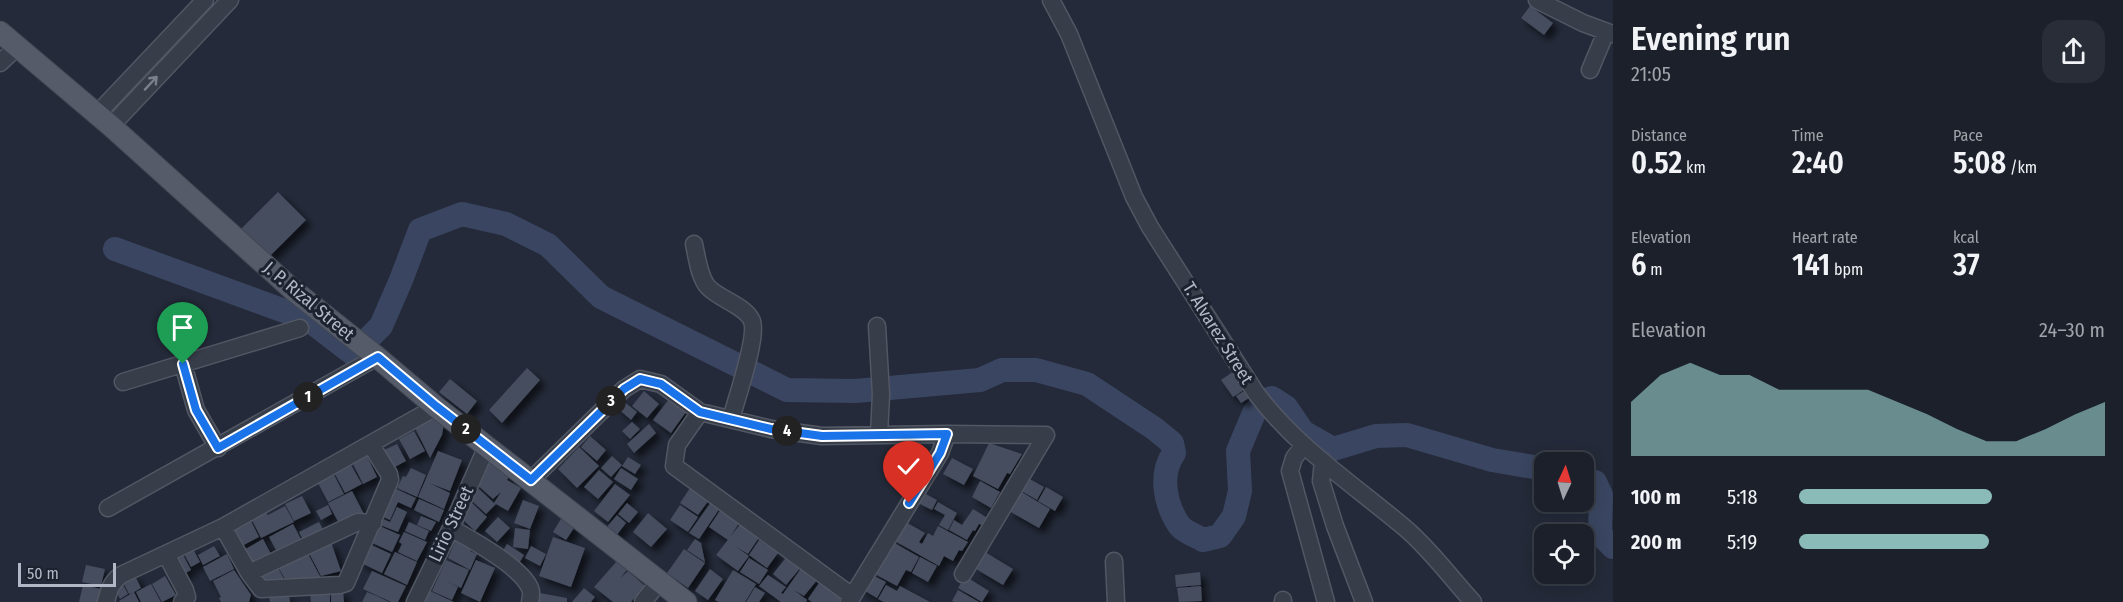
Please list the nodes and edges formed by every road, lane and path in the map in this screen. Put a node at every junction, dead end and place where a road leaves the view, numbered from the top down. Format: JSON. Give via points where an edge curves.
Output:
{"nodes":[{"id":1,"x":230,"y":0,"type":"edge"},
{"id":2,"x":1051,"y":0,"type":"edge"},
{"id":3,"x":1537,"y":0,"type":"edge"},
{"id":4,"x":201,"y":4,"type":"edge"},
{"id":5,"x":210,"y":21,"type":"junction"},
{"id":6,"x":0,"y":32,"type":"edge"},
{"id":7,"x":1610,"y":33,"type":"edge"},
{"id":8,"x":17,"y":47,"type":"junction"},
{"id":9,"x":0,"y":63,"type":"edge"},
{"id":10,"x":1590,"y":70,"type":"dead end"},
{"id":11,"x":104,"y":120,"type":"junction"},
{"id":12,"x":694,"y":244,"type":"dead end"},
{"id":13,"x":877,"y":326,"type":"dead end"},
{"id":14,"x":300,"y":328,"type":"dead end"},
{"id":15,"x":378,"y":357,"type":"junction"},
{"id":16,"x":183,"y":364,"type":"junction"},
{"id":17,"x":123,"y":382,"type":"dead end"},
{"id":18,"x":436,"y":406,"type":"junction"},
{"id":19,"x":700,"y":412,"type":"junction"},
{"id":20,"x":731,"y":419,"type":"junction"},
{"id":21,"x":947,"y":434,"type":"junction"},
{"id":22,"x":879,"y":435,"type":"junction"},
{"id":23,"x":371,"y":445,"type":"junction"},
{"id":24,"x":1304,"y":445,"type":"junction"},
{"id":25,"x":487,"y":446,"type":"junction"},
{"id":26,"x":218,"y":448,"type":"junction"},
{"id":27,"x":1323,"y":461,"type":"junction"},
{"id":28,"x":531,"y":480,"type":"junction"},
{"id":29,"x":108,"y":508,"type":"dead end"},
{"id":30,"x":373,"y":523,"type":"junction"},
{"id":31,"x":223,"y":527,"type":"junction"},
{"id":32,"x":451,"y":528,"type":"junction"},
{"id":33,"x":166,"y":554,"type":"junction"},
{"id":34,"x":1114,"y":561,"type":"dead end"},
{"id":35,"x":249,"y":573,"type":"junction"},
{"id":36,"x":963,"y":574,"type":"dead end"},
{"id":37,"x":659,"y":582,"type":"junction"},
{"id":38,"x":850,"y":599,"type":"edge"},
{"id":39,"x":106,"y":602,"type":"edge"},
{"id":40,"x":182,"y":602,"type":"edge"},
{"id":41,"x":415,"y":602,"type":"edge"},
{"id":42,"x":530,"y":602,"type":"edge"},
{"id":43,"x":643,"y":602,"type":"edge"},
{"id":44,"x":686,"y":602,"type":"edge"},
{"id":45,"x":1116,"y":602,"type":"edge"},
{"id":46,"x":1326,"y":602,"type":"edge"},
{"id":47,"x":1364,"y":602,"type":"edge"},
{"id":48,"x":1473,"y":602,"type":"edge"}],
"edges":[{"from":1,"to":5,"type":"street"},
{"from":2,"to":24,"type":"street","name":"T. Alvarez Street","via":[[1150,227],[1256,393]]},
{"from":3,"to":7,"type":"street"},
{"from":4,"to":5,"type":"street"},
{"from":4,"to":11,"type":"street"},
{"from":11,"to":5,"type":"street","one_way":true},
{"from":6,"to":8,"type":"main road","name":"J. P. Rizal Street"},
{"from":7,"to":10,"type":"street"},
{"from":8,"to":9,"type":"street"},
{"from":8,"to":11,"type":"main road","name":"J. P. Rizal Street"},
{"from":11,"to":15,"type":"main road","name":"J. P. Rizal Street","via":[[293,290]]},
{"from":12,"to":20,"type":"street","via":[[709,288],[748,315],[753,323],[745,372]]},
{"from":13,"to":22,"type":"street"},
{"from":14,"to":16,"type":"street"},
{"from":15,"to":18,"type":"main road","name":"J. P. Rizal Street"},
{"from":15,"to":26,"type":"street"},
{"from":16,"to":17,"type":"street"},
{"from":16,"to":26,"type":"street","via":[[196,410]]},
{"from":18,"to":23,"type":"street"},
{"from":18,"to":25,"type":"main road","name":"J. P. Rizal Street"},
{"from":19,"to":20,"type":"street"},
{"from":19,"to":28,"type":"street","via":[[661,384],[640,379],[624,389]]},
{"from":19,"to":38,"type":"street","via":[[677,445],[674,466]]},
{"from":20,"to":22,"type":"street","via":[[822,436]]},
{"from":21,"to":22,"type":"street"},
{"from":21,"to":36,"type":"street","via":[[1046,435]]},
{"from":21,"to":38,"type":"street","via":[[940,453]]},
{"from":23,"to":30,"type":"street","via":[[390,480]]},
{"from":23,"to":31,"type":"street"},
{"from":24,"to":27,"type":"street","name":"T. Alvarez Street"},
{"from":24,"to":46,"type":"street","via":[[1290,471]]},
{"from":25,"to":28,"type":"main road","name":"J. P. Rizal Street"},
{"from":25,"to":32,"type":"street","name":"Lirio Street"},
{"from":26,"to":29,"type":"street"},
{"from":27,"to":47,"type":"street","via":[[1321,481]]},
{"from":27,"to":48,"type":"street","name":"T. Alvarez Street","via":[[1408,530]]},
{"from":28,"to":37,"type":"main road","name":"J. P. Rizal Street"},
{"from":30,"to":35,"type":"street","via":[[358,522]]},
{"from":30,"to":35,"type":"street","via":[[346,583],[267,590],[258,587]]},
{"from":31,"to":33,"type":"street"},
{"from":31,"to":35,"type":"street"},
{"from":32,"to":41,"type":"street","name":"Lirio Street"},
{"from":32,"to":42,"type":"street","via":[[520,574],[531,590]]},
{"from":33,"to":39,"type":"street","via":[[114,579]]},
{"from":33,"to":40,"type":"street","via":[[185,590],[187,597]]},
{"from":34,"to":45,"type":"street"},
{"from":37,"to":43,"type":"street"},
{"from":37,"to":44,"type":"main road","name":"J. P. Rizal Street"}]}
